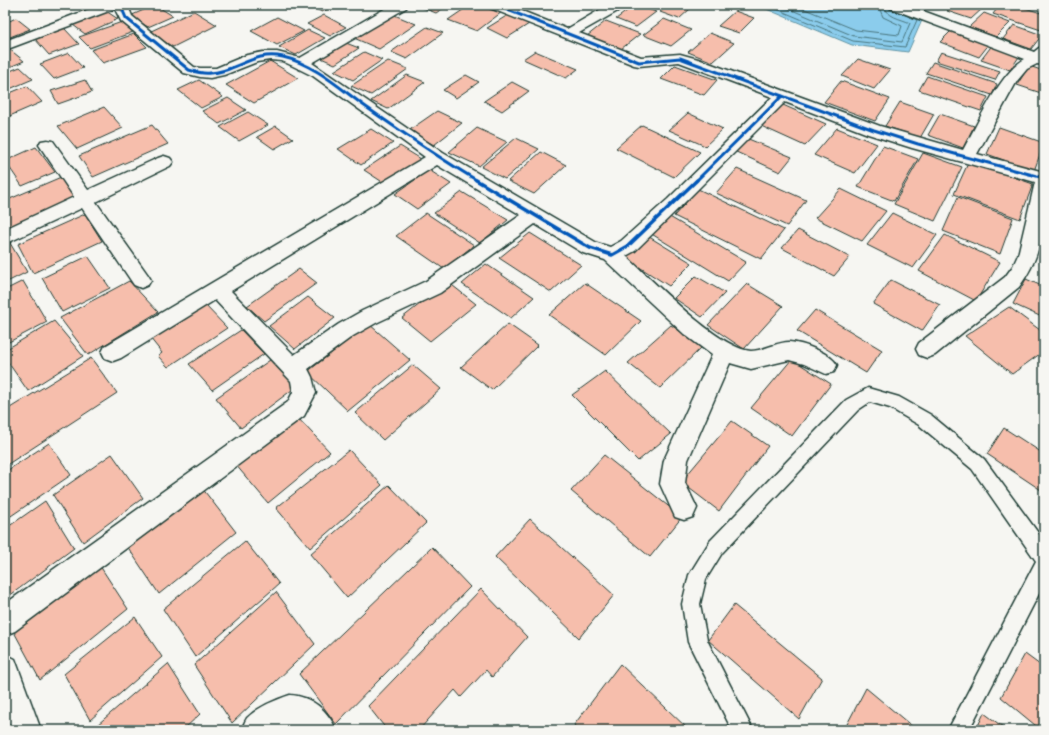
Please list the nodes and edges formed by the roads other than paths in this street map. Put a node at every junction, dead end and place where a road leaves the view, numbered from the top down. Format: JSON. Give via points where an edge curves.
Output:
{"nodes":[{"id":1,"x":112,"y":5,"type":"edge"},
{"id":2,"x":124,"y":5,"type":"edge"},
{"id":3,"x":401,"y":5,"type":"edge"},
{"id":4,"x":495,"y":5,"type":"edge"},
{"id":5,"x":618,"y":5,"type":"edge"},
{"id":6,"x":895,"y":5,"type":"edge"},
{"id":7,"x":568,"y":34,"type":"junction"},
{"id":8,"x":5,"y":46,"type":"edge"},
{"id":9,"x":1042,"y":56,"type":"edge"},
{"id":10,"x":301,"y":63,"type":"junction"},
{"id":11,"x":782,"y":96,"type":"junction"},
{"id":12,"x":47,"y":145,"type":"dead end"},
{"id":13,"x":437,"y":157,"type":"junction"},
{"id":14,"x":967,"y":158,"type":"junction"},
{"id":15,"x":164,"y":162,"type":"dead end"},
{"id":16,"x":1044,"y":180,"type":"edge"},
{"id":17,"x":84,"y":200,"type":"junction"},
{"id":18,"x":534,"y":215,"type":"junction"},
{"id":19,"x":5,"y":237,"type":"edge"},
{"id":20,"x":612,"y":255,"type":"junction"},
{"id":21,"x":141,"y":280,"type":"dead end"},
{"id":22,"x":217,"y":290,"type":"junction"},
{"id":23,"x":927,"y":349,"type":"dead end"},
{"id":24,"x":113,"y":352,"type":"dead end"},
{"id":25,"x":724,"y":352,"type":"junction"},
{"id":26,"x":826,"y":365,"type":"dead end"},
{"id":27,"x":293,"y":368,"type":"junction"},
{"id":28,"x":684,"y":508,"type":"dead end"},
{"id":29,"x":1044,"y":556,"type":"edge"},
{"id":30,"x":1044,"y":565,"type":"edge"},
{"id":31,"x":5,"y":621,"type":"edge"},
{"id":32,"x":5,"y":669,"type":"edge"},
{"id":33,"x":26,"y":730,"type":"edge"},
{"id":34,"x":257,"y":730,"type":"edge"},
{"id":35,"x":321,"y":730,"type":"edge"},
{"id":36,"x":743,"y":730,"type":"edge"},
{"id":37,"x":958,"y":730,"type":"edge"}],
"edges":[{"from":1,"to":8,"type":"street"},
{"from":2,"to":10,"type":"street","via":[[126,18],[189,70],[202,74],[216,73],[246,60],[264,56],[278,56]]},
{"from":3,"to":10,"type":"street"},
{"from":4,"to":7,"type":"street"},
{"from":5,"to":7,"type":"street"},
{"from":6,"to":9,"type":"street"},
{"from":7,"to":11,"type":"street","via":[[639,62],[680,58]]},
{"from":9,"to":14,"type":"street","via":[[1022,66],[1010,79]]},
{"from":10,"to":13,"type":"street","via":[[318,72]]},
{"from":11,"to":14,"type":"street","via":[[874,130]]},
{"from":11,"to":20,"type":"street","via":[[674,203],[628,246]]},
{"from":12,"to":17,"type":"street"},
{"from":13,"to":18,"type":"street"},
{"from":13,"to":22,"type":"street"},
{"from":14,"to":16,"type":"street"},
{"from":15,"to":17,"type":"street"},
{"from":16,"to":23,"type":"street","via":[[1028,255],[1021,270],[1012,282]]},
{"from":17,"to":19,"type":"street"},
{"from":17,"to":21,"type":"street"},
{"from":18,"to":20,"type":"street","via":[[590,248]]},
{"from":18,"to":27,"type":"street","via":[[433,286],[346,330]]},
{"from":20,"to":25,"type":"street","via":[[691,328]]},
{"from":22,"to":24,"type":"street"},
{"from":22,"to":27,"type":"street"},
{"from":25,"to":26,"type":"street","via":[[751,360],[789,351],[809,356]]},
{"from":25,"to":28,"type":"street","via":[[676,460],[672,484]]},
{"from":27,"to":31,"type":"street","via":[[301,377],[305,393],[296,409]]},
{"from":29,"to":36,"type":"lane","via":[[978,464],[925,420],[894,402],[868,395],[852,405],[716,547],[698,575],[691,604],[698,642]]},
{"from":30,"to":37,"type":"lane"},
{"from":32,"to":33,"type":"street"},
{"from":34,"to":35,"type":"street","via":[[278,715],[292,710],[302,712],[311,718]]}]}
